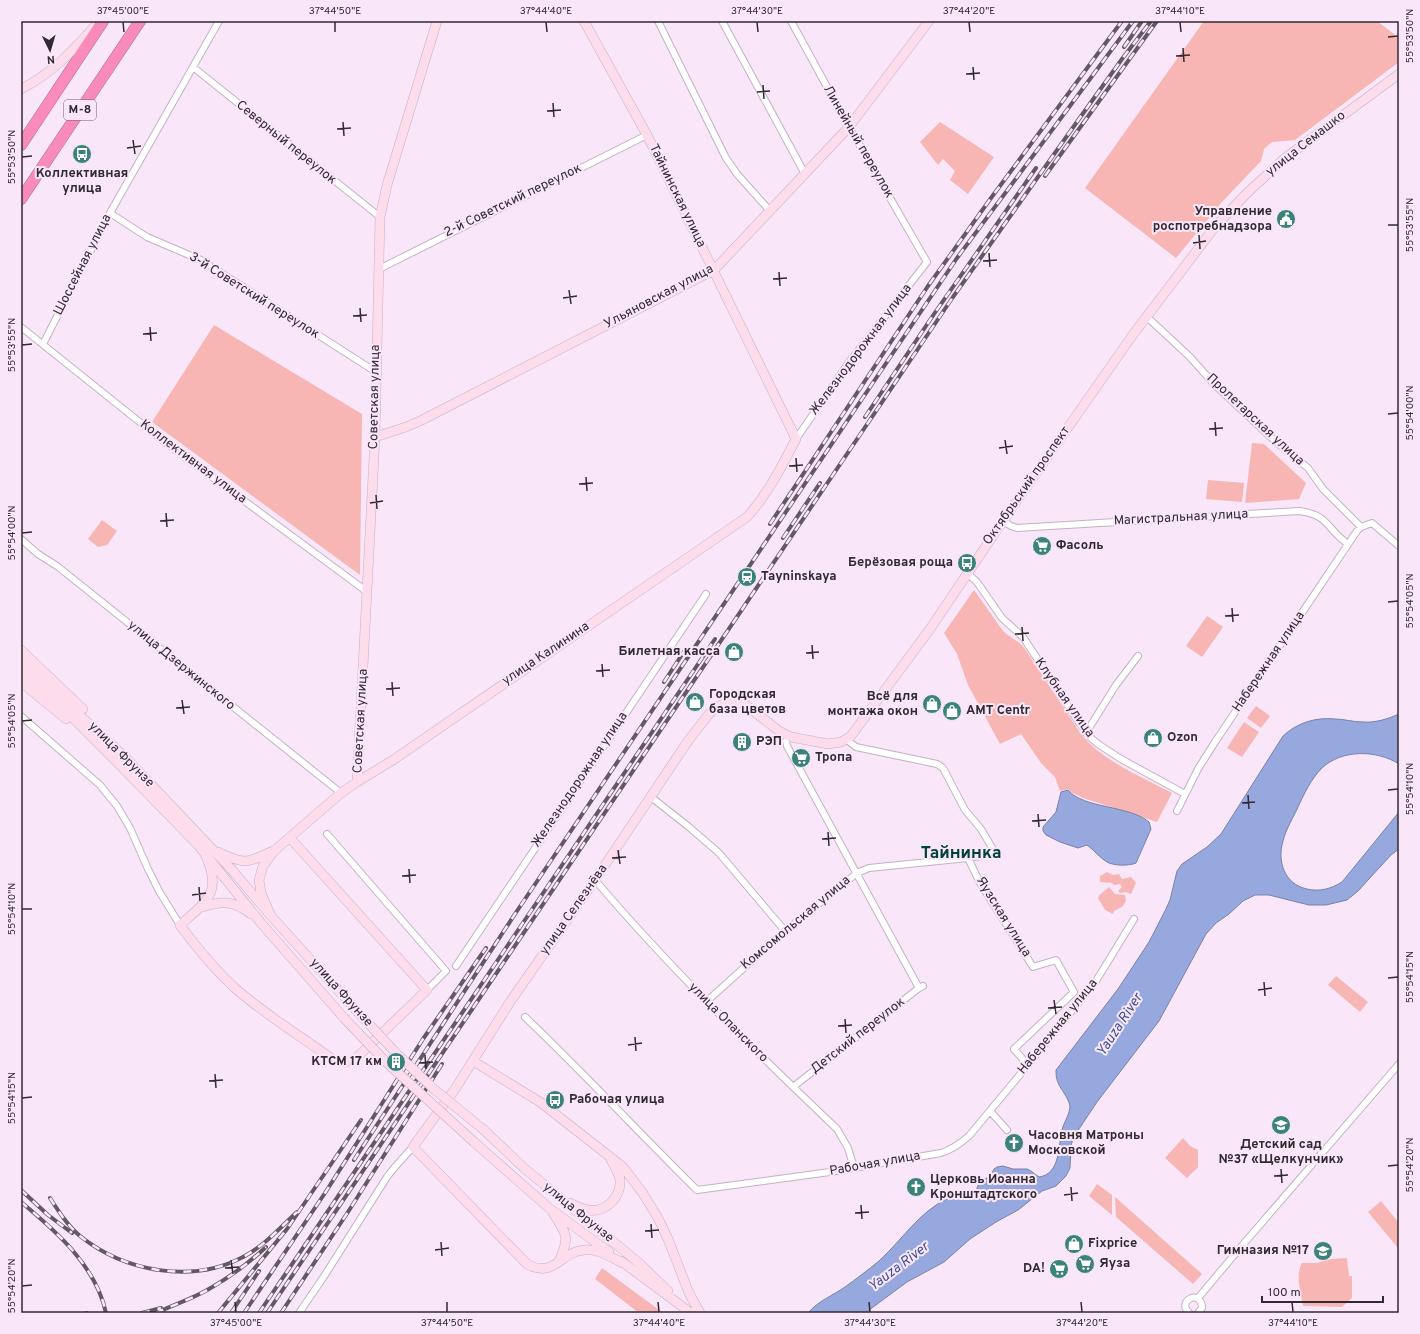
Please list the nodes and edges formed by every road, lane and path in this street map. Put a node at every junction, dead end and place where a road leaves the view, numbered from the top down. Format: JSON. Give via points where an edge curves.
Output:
{"nodes":[{"id":1,"x":99,"y":21,"type":"edge"},
{"id":2,"x":103,"y":21,"type":"edge"},
{"id":3,"x":140,"y":21,"type":"edge"},
{"id":4,"x":219,"y":21,"type":"edge"},
{"id":5,"x":437,"y":21,"type":"edge"},
{"id":6,"x":584,"y":21,"type":"edge"},
{"id":7,"x":658,"y":21,"type":"edge"},
{"id":8,"x":722,"y":21,"type":"edge"},
{"id":9,"x":791,"y":21,"type":"edge"},
{"id":10,"x":929,"y":21,"type":"edge"},
{"id":11,"x":193,"y":68,"type":"junction"},
{"id":12,"x":1399,"y":74,"type":"edge"},
{"id":13,"x":21,"y":89,"type":"edge"},
{"id":14,"x":849,"y":127,"type":"junction"},
{"id":15,"x":647,"y":135,"type":"junction"},
{"id":16,"x":21,"y":145,"type":"edge"},
{"id":17,"x":805,"y":174,"type":"junction"},
{"id":18,"x":21,"y":199,"type":"edge"},
{"id":19,"x":770,"y":210,"type":"junction"},
{"id":20,"x":110,"y":212,"type":"junction"},
{"id":21,"x":380,"y":217,"type":"junction"},
{"id":22,"x":927,"y":262,"type":"joint"},
{"id":23,"x":379,"y":269,"type":"junction"},
{"id":24,"x":714,"y":270,"type":"junction"},
{"id":25,"x":1146,"y":316,"type":"junction"},
{"id":26,"x":21,"y":327,"type":"edge"},
{"id":27,"x":1132,"y":336,"type":"joint"},
{"id":28,"x":43,"y":344,"type":"junction"},
{"id":29,"x":376,"y":372,"type":"junction"},
{"id":30,"x":375,"y":438,"type":"junction"},
{"id":31,"x":796,"y":439,"type":"junction"},
{"id":32,"x":1003,"y":521,"type":"junction"},
{"id":33,"x":1361,"y":527,"type":"junction"},
{"id":34,"x":21,"y":539,"type":"edge"},
{"id":35,"x":1348,"y":544,"type":"junction"},
{"id":36,"x":1399,"y":546,"type":"edge"},
{"id":37,"x":967,"y":573,"type":"junction"},
{"id":38,"x":368,"y":593,"type":"junction"},
{"id":39,"x":706,"y":594,"type":"dead end"},
{"id":40,"x":21,"y":650,"type":"edge"},
{"id":41,"x":1138,"y":656,"type":"dead end"},
{"id":42,"x":21,"y":660,"type":"edge"},
{"id":43,"x":21,"y":671,"type":"edge"},
{"id":44,"x":21,"y":682,"type":"edge"},
{"id":45,"x":21,"y":716,"type":"edge"},
{"id":46,"x":1086,"y":733,"type":"junction"},
{"id":47,"x":789,"y":736,"type":"junction"},
{"id":48,"x":847,"y":740,"type":"junction"},
{"id":49,"x":122,"y":760,"type":"junction"},
{"id":50,"x":357,"y":782,"type":"junction"},
{"id":51,"x":341,"y":793,"type":"junction"},
{"id":52,"x":1185,"y":794,"type":"junction"},
{"id":53,"x":651,"y":797,"type":"junction"},
{"id":54,"x":1177,"y":811,"type":"dead end"},
{"id":55,"x":328,"y":834,"type":"dead end"},
{"id":56,"x":290,"y":838,"type":"junction"},
{"id":57,"x":208,"y":850,"type":"junction"},
{"id":58,"x":274,"y":851,"type":"junction"},
{"id":59,"x":968,"y":858,"type":"junction"},
{"id":60,"x":856,"y":873,"type":"junction"},
{"id":61,"x":595,"y":880,"type":"junction"},
{"id":62,"x":202,"y":907,"type":"junction"},
{"id":63,"x":271,"y":916,"type":"junction"},
{"id":64,"x":1134,"y":919,"type":"dead end"},
{"id":65,"x":261,"y":923,"type":"junction"},
{"id":66,"x":180,"y":925,"type":"junction"},
{"id":67,"x":785,"y":930,"type":"junction"},
{"id":68,"x":456,"y":966,"type":"dead end"},
{"id":69,"x":427,"y":990,"type":"junction"},
{"id":70,"x":706,"y":1002,"type":"junction"},
{"id":71,"x":525,"y":1016,"type":"dead end"},
{"id":72,"x":473,"y":1061,"type":"junction"},
{"id":73,"x":1399,"y":1064,"type":"edge"},
{"id":74,"x":1028,"y":1066,"type":"junction"},
{"id":75,"x":793,"y":1087,"type":"junction"},
{"id":76,"x":990,"y":1111,"type":"junction"},
{"id":77,"x":1007,"y":1130,"type":"dead end"},
{"id":78,"x":413,"y":1147,"type":"junction"},
{"id":79,"x":610,"y":1158,"type":"junction"},
{"id":80,"x":854,"y":1168,"type":"junction"},
{"id":81,"x":559,"y":1198,"type":"junction"},
{"id":82,"x":549,"y":1208,"type":"junction"},
{"id":83,"x":558,"y":1263,"type":"junction"},
{"id":84,"x":625,"y":1264,"type":"junction"},
{"id":85,"x":1198,"y":1298,"type":"junction"},
{"id":86,"x":681,"y":1306,"type":"junction"},
{"id":87,"x":1187,"y":1312,"type":"edge"},
{"id":88,"x":1201,"y":1312,"type":"edge"},
{"id":89,"x":299,"y":1313,"type":"edge"},
{"id":90,"x":691,"y":1313,"type":"edge"},
{"id":91,"x":700,"y":1313,"type":"edge"}],
"edges":[{"from":1,"to":13,"type":"main road","via":[[55,67]]},
{"from":2,"to":16,"type":"highway","number":"М-8"},
{"from":3,"to":18,"type":"highway","number":"М-8"},
{"from":4,"to":11,"type":"street","name":"Шоссейная улица"},
{"from":5,"to":21,"type":"main road","name":"Советская улица"},
{"from":6,"to":15,"type":"main road","name":"Тайнинская улица"},
{"from":7,"to":19,"type":"street","via":[[726,158]]},
{"from":8,"to":17,"type":"street"},
{"from":9,"to":14,"type":"street","name":"Линейный переулок"},
{"from":10,"to":14,"type":"main road","name":"Ульяновская улица"},
{"from":11,"to":20,"type":"street","name":"Шоссейная улица"},
{"from":11,"to":21,"type":"street","name":"Северный переулок"},
{"from":12,"to":25,"type":"main road","name":"улица Семашко","via":[[1268,173],[1214,228]]},
{"from":14,"to":17,"type":"main road","name":"Ульяновская улица"},
{"from":14,"to":22,"type":"street","name":"Линейный переулок"},
{"from":15,"to":23,"type":"street","name":"2-й Советский переулок"},
{"from":15,"to":24,"type":"main road","name":"Тайнинская улица"},
{"from":17,"to":19,"type":"main road","name":"Ульяновская улица"},
{"from":19,"to":24,"type":"main road","name":"Ульяновская улица"},
{"from":20,"to":28,"type":"street","name":"Шоссейная улица"},
{"from":20,"to":29,"type":"street","name":"3-й Советский переулок","via":[[147,237],[201,260]]},
{"from":21,"to":23,"type":"main road","name":"Советская улица"},
{"from":22,"to":31,"type":"street","name":"Железнодорожная улица","via":[[847,365]]},
{"from":23,"to":29,"type":"main road","name":"Советская улица"},
{"from":24,"to":30,"type":"main road","name":"Ульяновская улица","via":[[422,420]]},
{"from":24,"to":31,"type":"main road","name":"Тайнинская улица"},
{"from":25,"to":27,"type":"main road","name":"улица Семашко"},
{"from":25,"to":33,"type":"street","name":"Пролетарская улица","via":[[1190,357],[1214,384],[1308,468],[1323,488]]},
{"from":26,"to":28,"type":"street","name":"Коллективная улица"},
{"from":27,"to":32,"type":"main road","name":"Октябрьский проспект"},
{"from":28,"to":38,"type":"street","name":"Коллективная улица","via":[[162,440]]},
{"from":29,"to":30,"type":"main road","name":"Советская улица"},
{"from":30,"to":38,"type":"main road","name":"Советская улица"},
{"from":31,"to":50,"type":"main road","name":"улица Калинина","via":[[763,498],[747,517],[393,760]]},
{"from":32,"to":35,"type":"street","name":"Магистральная улица","via":[[1017,528],[1299,511],[1312,513],[1324,519],[1336,535]]},
{"from":32,"to":37,"type":"main road","name":"Октябрьский проспект"},
{"from":33,"to":35,"type":"street","name":"Набережная улица"},
{"from":33,"to":36,"type":"street","via":[[1372,523]]},
{"from":34,"to":51,"type":"street","name":"улица Дзержинского"},
{"from":35,"to":52,"type":"street","name":"Набережная улица","via":[[1215,742]]},
{"from":37,"to":46,"type":"street","name":"Клубная улица","via":[[977,582],[1002,618],[1023,637]]},
{"from":37,"to":48,"type":"main road","name":"Октябрьский проспект","via":[[930,629]]},
{"from":38,"to":50,"type":"main road","name":"Советская улица"},
{"from":39,"to":68,"type":"street","name":"Железнодорожная улица"},
{"from":40,"to":49,"type":"main road","via":[[85,710]]},
{"from":41,"to":46,"type":"street","via":[[1116,685]]},
{"from":42,"to":49,"type":"main road","name":"улица Фрунзе"},
{"from":43,"to":49,"type":"main road","name":"улица Фрунзе"},
{"from":44,"to":49,"type":"main road"},
{"from":45,"to":66,"type":"street","via":[[100,785],[116,806],[169,909]]},
{"from":46,"to":52,"type":"street","name":"Клубная улица","via":[[1121,759]]},
{"from":47,"to":48,"type":"main road","via":[[828,744]]},
{"from":47,"to":53,"type":"main road","name":"улица Селезнёва","via":[[743,703],[724,704],[713,710],[703,721]]},
{"from":47,"to":60,"type":"street","via":[[787,746]]},
{"from":48,"to":59,"type":"street","name":"Яузская улица","via":[[856,747],[941,766],[965,810],[981,829],[994,851]]},
{"from":49,"to":57,"type":"main road","name":"улица Фрунзе","via":[[164,809]]},
{"from":50,"to":51,"type":"main road","name":"улица Калинина"},
{"from":51,"to":56,"type":"main road","name":"улица Калинина"},
{"from":52,"to":54,"type":"street","name":"Набережная улица"},
{"from":53,"to":61,"type":"main road","name":"улица Селезнёва"},
{"from":53,"to":67,"type":"street","via":[[719,853]]},
{"from":55,"to":69,"type":"street","via":[[446,971]]},
{"from":56,"to":58,"type":"main road","name":"улица Калинина"},
{"from":56,"to":69,"type":"main road"},
{"from":57,"to":58,"type":"main road","via":[[242,862],[255,860]]},
{"from":57,"to":62,"type":"main road","via":[[213,887]]},
{"from":57,"to":63,"type":"main road","name":"улица Фрунзе","via":[[233,871]]},
{"from":57,"to":65,"type":"main road","name":"улица Фрунзе"},
{"from":58,"to":63,"type":"main road","via":[[263,866],[259,880],[261,893]]},
{"from":59,"to":60,"type":"street","name":"Комсомольская улица","via":[[869,868]]},
{"from":59,"to":74,"type":"street","name":"Яузская улица","via":[[1033,966],[1056,960],[1074,992],[1014,1049]]},
{"from":60,"to":67,"type":"street","name":"Комсомольская улица"},
{"from":60,"to":75,"type":"street","name":"Детский переулок","via":[[921,987]]},
{"from":61,"to":70,"type":"street","name":"улица Опанского","via":[[633,925]]},
{"from":61,"to":72,"type":"main road","name":"улица Селезнёва","via":[[510,1002]]},
{"from":62,"to":65,"type":"main road","via":[[217,902],[231,903],[246,910]]},
{"from":62,"to":66,"type":"main road"},
{"from":63,"to":81,"type":"main road","name":"улица Фрунзе","bridge":true,"via":[[396,1052],[435,1090],[484,1130]]},
{"from":64,"to":74,"type":"street","name":"Набережная улица","via":[[1096,981]]},
{"from":65,"to":82,"type":"main road","name":"улица Фрунзе","bridge":true,"via":[[385,1061]]},
{"from":66,"to":69,"type":"main road","via":[[236,989],[337,1062],[354,1060]]},
{"from":67,"to":70,"type":"street","name":"Комсомольская улица"},
{"from":70,"to":75,"type":"street","name":"улица Опанского"},
{"from":71,"to":80,"type":"street","name":"Рабочая улица","via":[[697,1190]]},
{"from":72,"to":78,"type":"main road","name":"улица Селезнёва"},
{"from":72,"to":79,"type":"main road","via":[[540,1102]]},
{"from":73,"to":85,"type":"street"},
{"from":74,"to":76,"type":"street","name":"Набережная улица"},
{"from":75,"to":80,"type":"street","name":"улица Опанского","via":[[837,1129],[848,1148]]},
{"from":76,"to":77,"type":"street"},
{"from":76,"to":80,"type":"street","name":"Рабочая улица","via":[[969,1136],[949,1150]]},
{"from":78,"to":83,"type":"main road","via":[[527,1264],[543,1269]]},
{"from":78,"to":89,"type":"street","via":[[387,1177]]},
{"from":79,"to":81,"type":"main road","via":[[620,1185],[609,1205],[598,1210],[586,1210]]},
{"from":79,"to":91,"type":"main road","via":[[623,1167],[631,1177],[658,1218]]},
{"from":81,"to":86,"type":"main road","name":"улица Фрунзе","via":[[639,1263]]},
{"from":82,"to":83,"type":"main road","via":[[562,1226],[566,1237],[565,1248]]},
{"from":82,"to":84,"type":"main road","name":"улица Фрунзе"},
{"from":83,"to":84,"type":"main road","via":[[574,1252],[585,1250],[599,1252]]},
{"from":84,"to":86,"type":"main road","name":"улица Фрунзе"},
{"from":85,"to":87,"type":"street","via":[[1187,1300]]},
{"from":85,"to":88,"type":"street","via":[[1201,1302]]},
{"from":86,"to":90,"type":"main road","name":"улица Фрунзе"}]}
